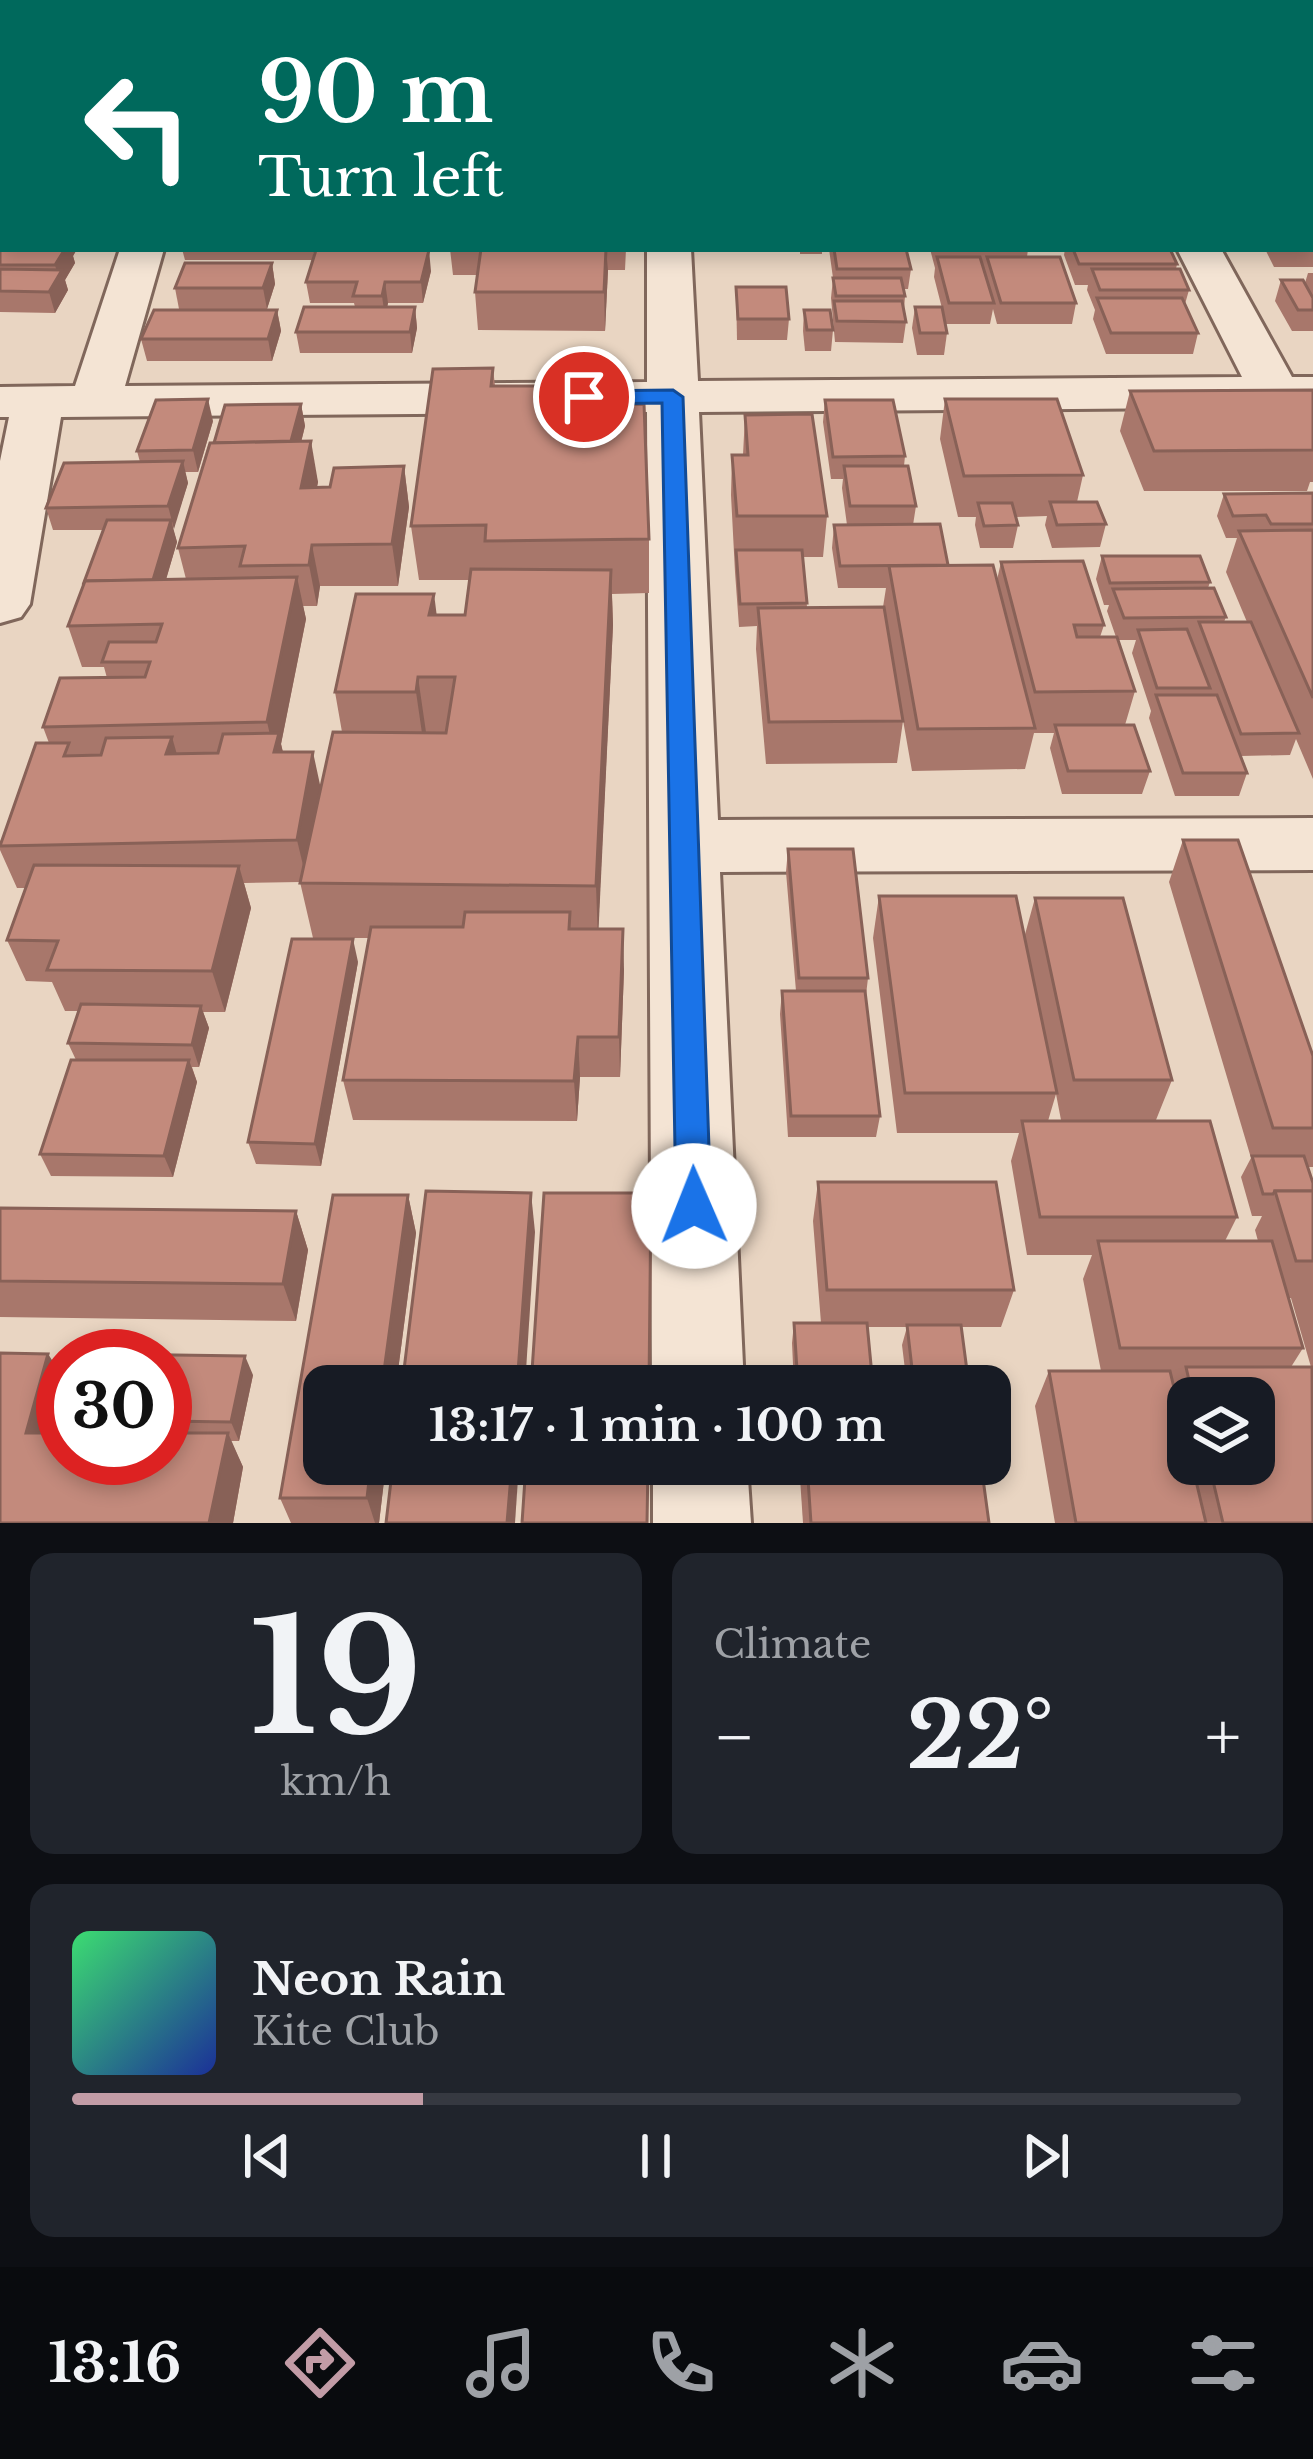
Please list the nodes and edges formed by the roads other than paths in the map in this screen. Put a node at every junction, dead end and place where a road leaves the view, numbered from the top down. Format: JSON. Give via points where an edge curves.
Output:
{"nodes":[{"id":1,"x":141,"y":252,"type":"edge"},
{"id":2,"x":669,"y":252,"type":"edge"},
{"id":3,"x":1201,"y":252,"type":"edge"},
{"id":4,"x":1294,"y":392,"type":"edge"},
{"id":5,"x":673,"y":397,"type":"junction"},
{"id":6,"x":19,"y":402,"type":"edge"},
{"id":7,"x":95,"y":402,"type":"junction"},
{"id":8,"x":0,"y":604,"type":"edge"},
{"id":9,"x":1313,"y":844,"type":"edge"},
{"id":10,"x":685,"y":847,"type":"junction"},
{"id":11,"x":697,"y":1365,"type":"edge"},
{"id":12,"x":701,"y":1485,"type":"edge"},
{"id":13,"x":702,"y":1523,"type":"edge"}],
"edges":[{"from":1,"to":7,"type":"street"},
{"from":2,"to":5,"type":"street"},
{"from":3,"to":4,"type":"street"},
{"from":4,"to":5,"type":"street"},
{"from":5,"to":7,"type":"street"},
{"from":5,"to":10,"type":"street"},
{"from":6,"to":7,"type":"street"},
{"from":6,"to":8,"type":"street"},
{"from":9,"to":10,"type":"street"},
{"from":10,"to":11,"type":"street"},
{"from":12,"to":13,"type":"street"}]}
